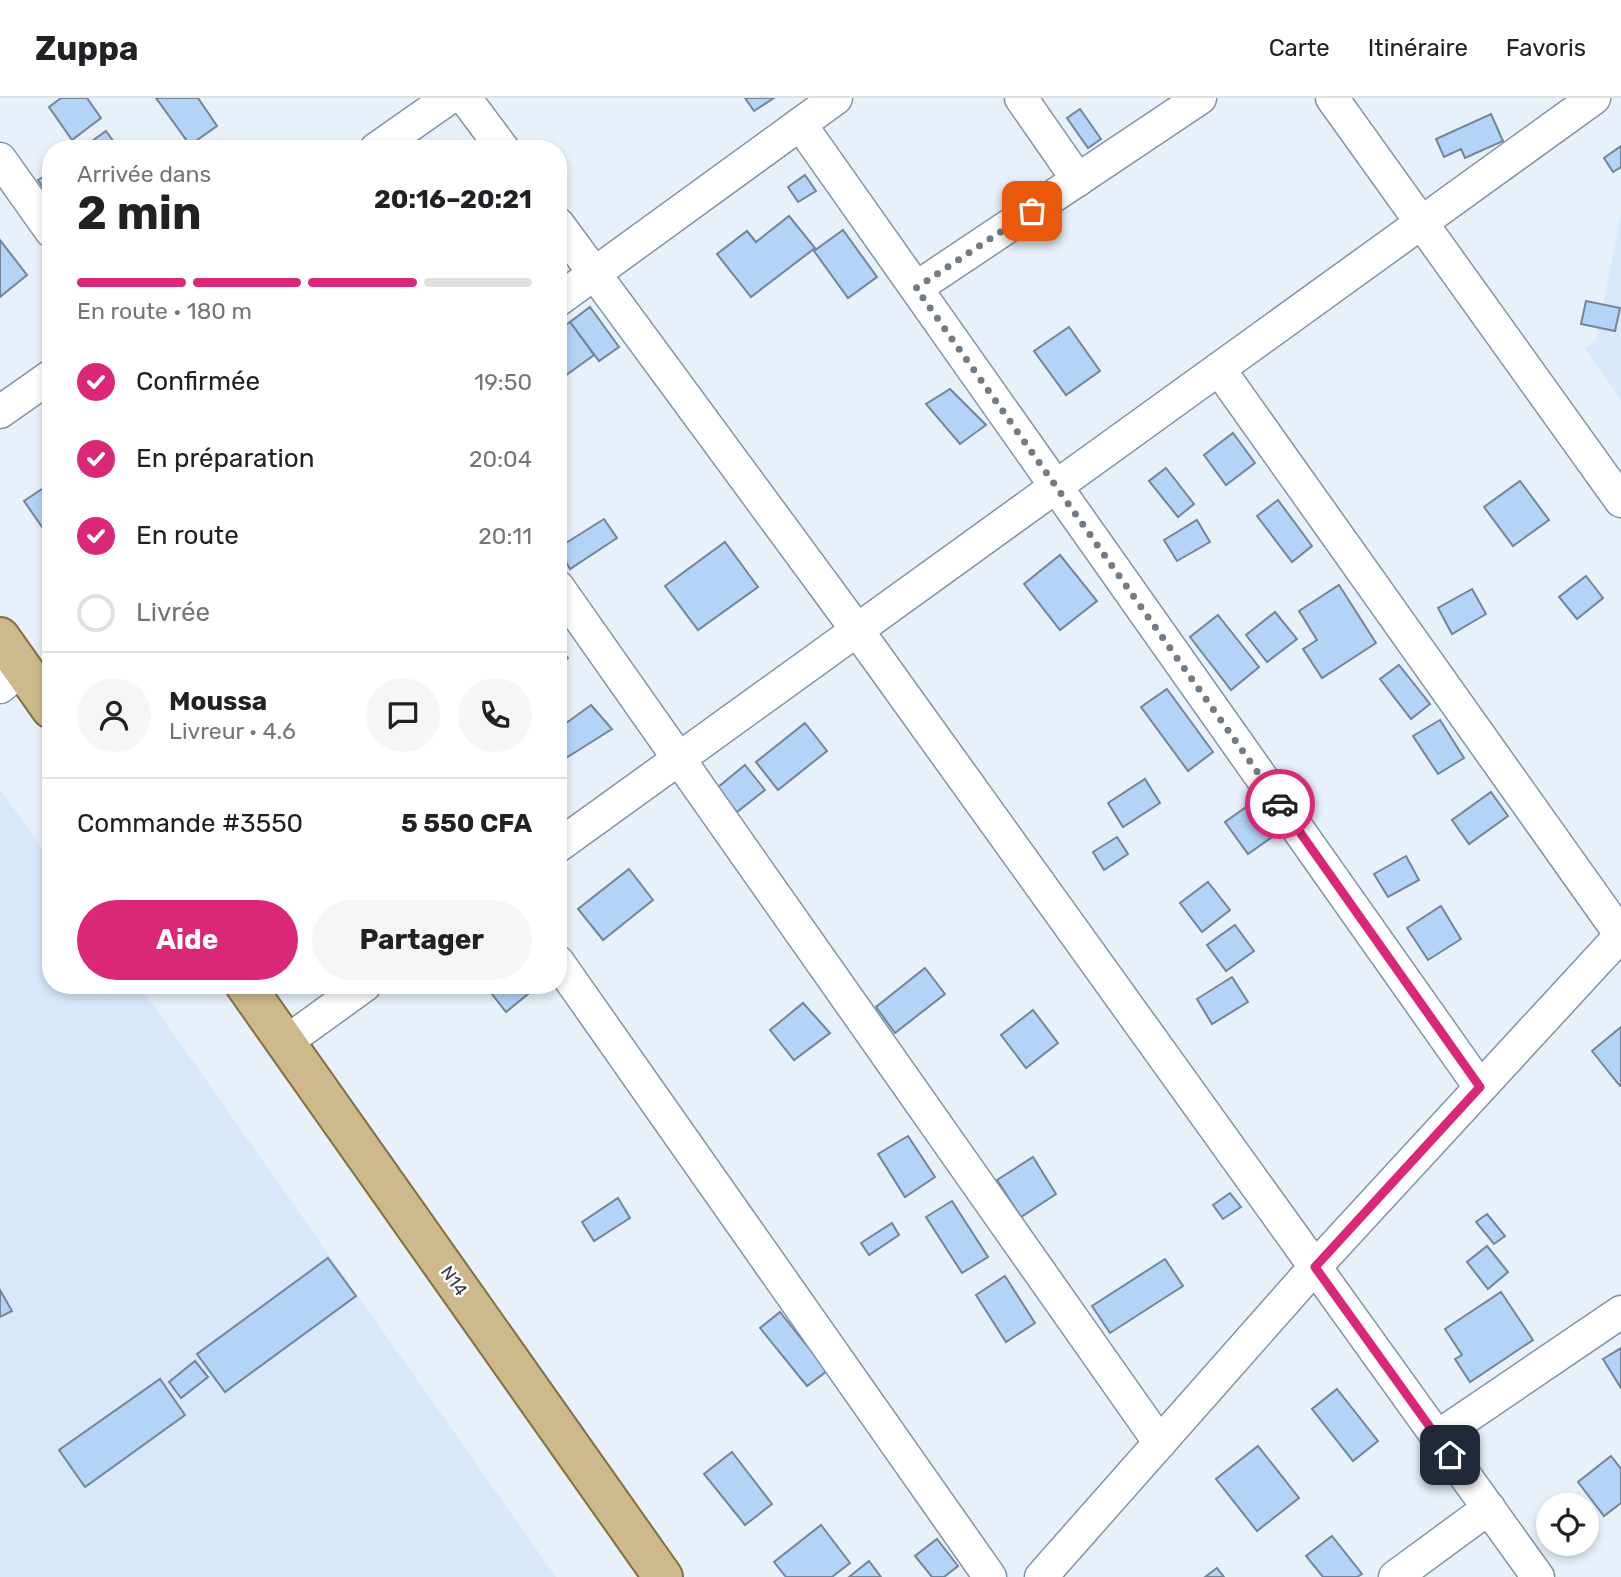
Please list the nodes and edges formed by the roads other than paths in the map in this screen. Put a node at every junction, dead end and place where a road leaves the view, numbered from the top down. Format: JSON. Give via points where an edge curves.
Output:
{"nodes":[{"id":1,"x":449,"y":98,"type":"edge"},
{"id":2,"x":465,"y":98,"type":"edge"},
{"id":3,"x":836,"y":98,"type":"edge"},
{"id":4,"x":1021,"y":98,"type":"edge"},
{"id":5,"x":1200,"y":98,"type":"edge"},
{"id":6,"x":1332,"y":98,"type":"edge"},
{"id":7,"x":1594,"y":98,"type":"edge"},
{"id":8,"x":800,"y":124,"type":"junction"},
{"id":9,"x":389,"y":140,"type":"edge"},
{"id":10,"x":496,"y":140,"type":"edge"},
{"id":11,"x":0,"y":159,"type":"edge"},
{"id":12,"x":1078,"y":180,"type":"junction"},
{"id":13,"x":42,"y":218,"type":"edge"},
{"id":14,"x":1421,"y":222,"type":"junction"},
{"id":15,"x":567,"y":236,"type":"edge"},
{"id":16,"x":595,"y":273,"type":"junction"},
{"id":17,"x":916,"y":288,"type":"junction"},
{"id":18,"x":567,"y":293,"type":"edge"},
{"id":19,"x":1219,"y":369,"type":"junction"},
{"id":20,"x":42,"y":382,"type":"edge"},
{"id":21,"x":0,"y":412,"type":"edge"},
{"id":22,"x":1056,"y":487,"type":"junction"},
{"id":23,"x":1621,"y":501,"type":"edge"},
{"id":24,"x":567,"y":600,"type":"edge"},
{"id":25,"x":857,"y":630,"type":"junction"},
{"id":26,"x":0,"y":637,"type":"edge"},
{"id":27,"x":11,"y":678,"type":"edge"},
{"id":28,"x":42,"y":702,"type":"edge"},
{"id":29,"x":679,"y":759,"type":"junction"},
{"id":30,"x":567,"y":840,"type":"edge"},
{"id":31,"x":1621,"y":935,"type":"edge"},
{"id":32,"x":567,"y":975,"type":"edge"},
{"id":33,"x":252,"y":994,"type":"edge"},
{"id":34,"x":353,"y":994,"type":"edge"},
{"id":35,"x":286,"y":1042,"type":"junction"},
{"id":36,"x":1480,"y":1087,"type":"junction"},
{"id":37,"x":1315,"y":1267,"type":"junction"},
{"id":38,"x":1621,"y":1312,"type":"edge"},
{"id":39,"x":1437,"y":1437,"type":"junction"},
{"id":40,"x":1160,"y":1443,"type":"junction"},
{"id":41,"x":1489,"y":1508,"type":"junction"},
{"id":42,"x":663,"y":1577,"type":"edge"},
{"id":43,"x":990,"y":1577,"type":"edge"},
{"id":44,"x":1041,"y":1577,"type":"edge"},
{"id":45,"x":1395,"y":1577,"type":"edge"},
{"id":46,"x":1538,"y":1577,"type":"edge"}],
"edges":[{"from":1,"to":9,"type":"street"},
{"from":2,"to":10,"type":"street"},
{"from":3,"to":8,"type":"street"},
{"from":4,"to":12,"type":"street"},
{"from":5,"to":12,"type":"street"},
{"from":6,"to":14,"type":"street"},
{"from":7,"to":14,"type":"street"},
{"from":8,"to":16,"type":"street"},
{"from":8,"to":17,"type":"street"},
{"from":11,"to":13,"type":"street"},
{"from":12,"to":17,"type":"street"},
{"from":14,"to":19,"type":"street"},
{"from":14,"to":23,"type":"street"},
{"from":15,"to":16,"type":"street"},
{"from":16,"to":18,"type":"street"},
{"from":16,"to":25,"type":"street"},
{"from":17,"to":22,"type":"street"},
{"from":19,"to":22,"type":"street"},
{"from":19,"to":31,"type":"street"},
{"from":20,"to":21,"type":"street"},
{"from":22,"to":25,"type":"street"},
{"from":22,"to":36,"type":"street"},
{"from":24,"to":29,"type":"street"},
{"from":25,"to":29,"type":"street"},
{"from":25,"to":37,"type":"street"},
{"from":26,"to":27,"type":"main road"},
{"from":27,"to":28,"type":"main road"},
{"from":29,"to":30,"type":"street"},
{"from":29,"to":40,"type":"street"},
{"from":31,"to":36,"type":"street"},
{"from":32,"to":43,"type":"street"},
{"from":33,"to":35,"type":"main road","name":"N14"},
{"from":34,"to":35,"type":"street"},
{"from":35,"to":42,"type":"main road","name":"N14"},
{"from":36,"to":37,"type":"street"},
{"from":37,"to":39,"type":"street"},
{"from":37,"to":40,"type":"street"},
{"from":38,"to":39,"type":"street"},
{"from":39,"to":41,"type":"street"},
{"from":40,"to":44,"type":"street"},
{"from":41,"to":45,"type":"street"},
{"from":41,"to":46,"type":"street"}]}
